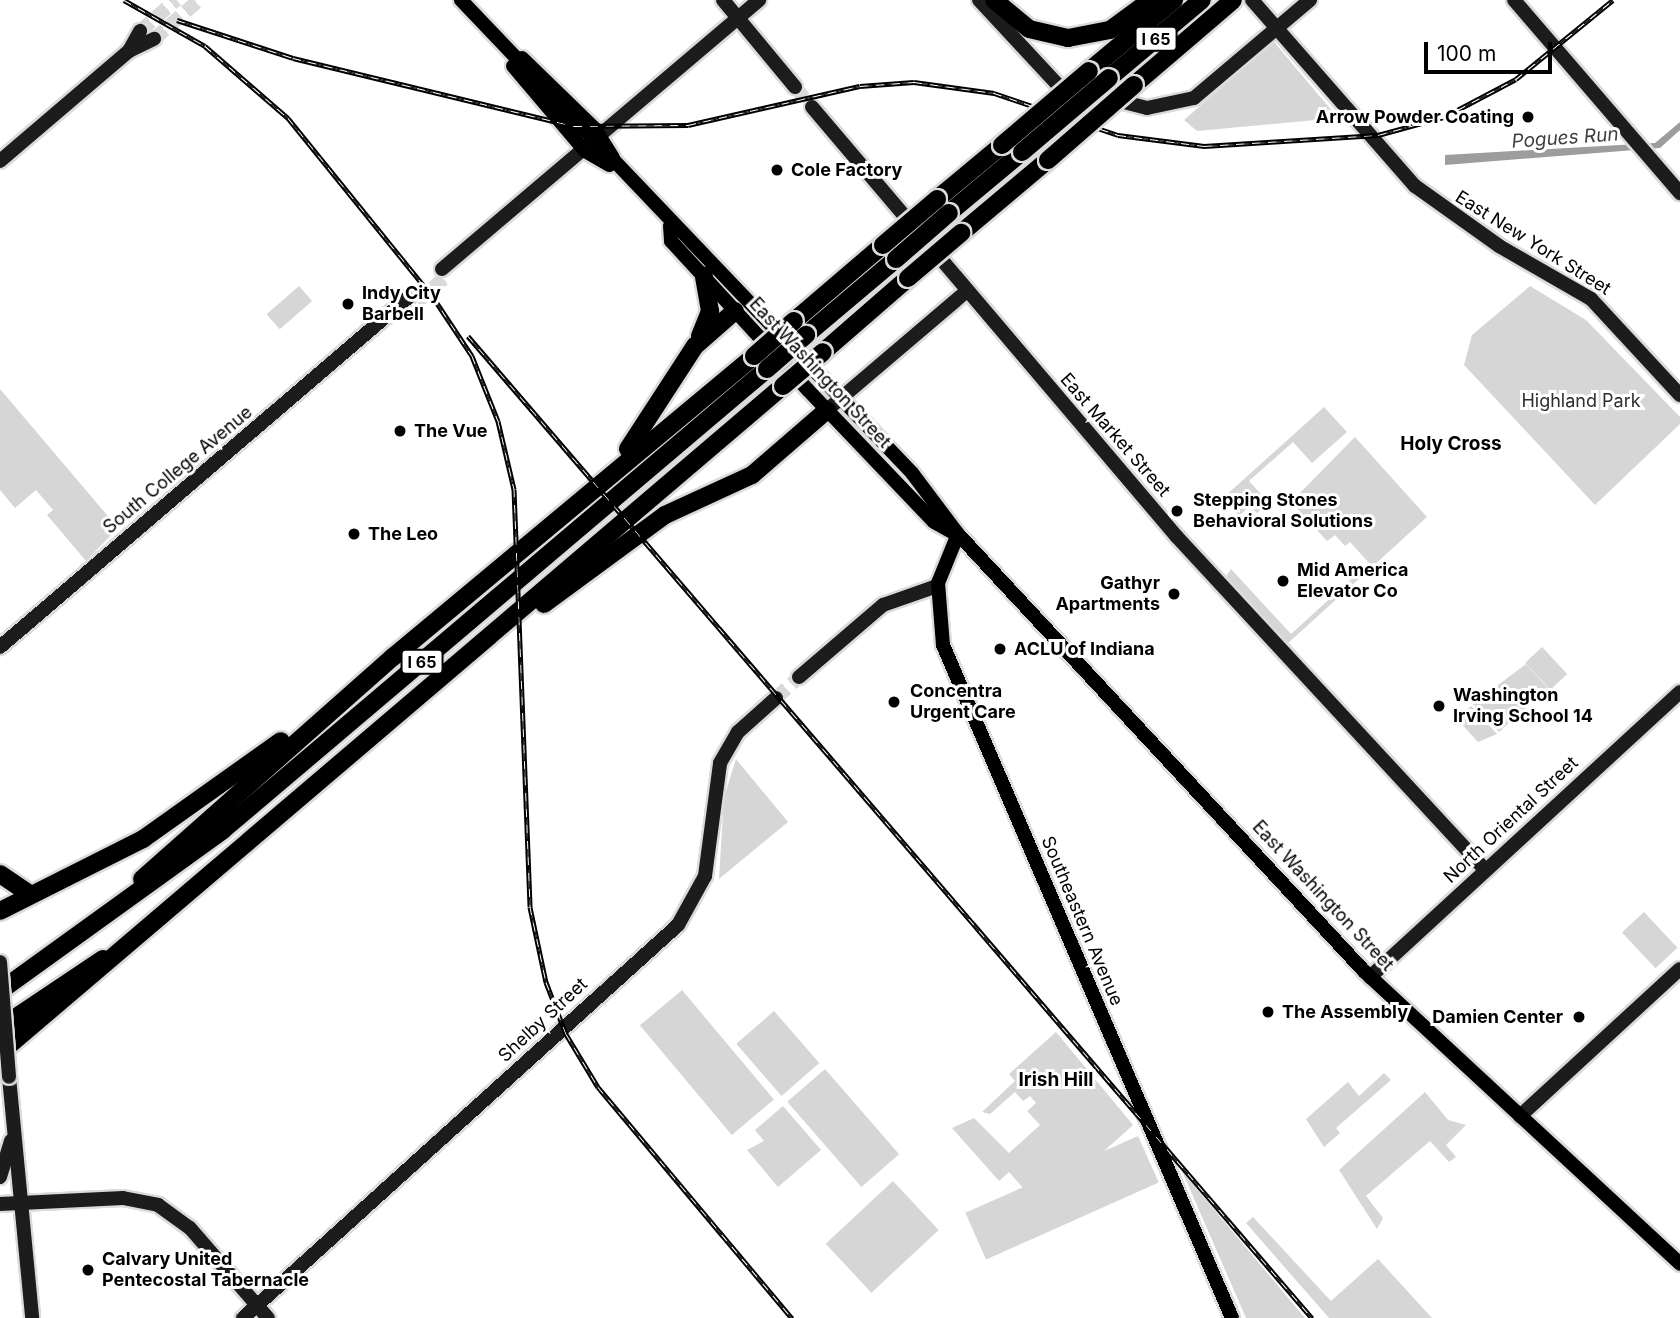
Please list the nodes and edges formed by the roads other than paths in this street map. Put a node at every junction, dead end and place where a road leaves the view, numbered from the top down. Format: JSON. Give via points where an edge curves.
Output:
{"nodes":[{"id":1,"x":461,"y":0,"type":"edge"},
{"id":2,"x":723,"y":0,"type":"edge"},
{"id":3,"x":759,"y":0,"type":"edge"},
{"id":4,"x":979,"y":0,"type":"edge"},
{"id":5,"x":994,"y":0,"type":"edge"},
{"id":6,"x":1151,"y":0,"type":"edge"},
{"id":7,"x":1174,"y":0,"type":"edge"},
{"id":8,"x":1202,"y":0,"type":"edge"},
{"id":9,"x":1252,"y":0,"type":"edge"},
{"id":10,"x":1310,"y":0,"type":"edge"},
{"id":11,"x":1514,"y":0,"type":"edge"},
{"id":12,"x":1229,"y":3,"type":"edge"},
{"id":13,"x":738,"y":18,"type":"junction"},
{"id":14,"x":1276,"y":29,"type":"junction"},
{"id":15,"x":140,"y":31,"type":"tunnel mouth"},
{"id":16,"x":154,"y":39,"type":"tunnel mouth"},
{"id":17,"x":501,"y":43,"type":"junction"},
{"id":18,"x":129,"y":51,"type":"junction"},
{"id":19,"x":795,"y":87,"type":"tunnel mouth"},
{"id":20,"x":812,"y":107,"type":"tunnel mouth"},
{"id":21,"x":594,"y":144,"type":"junction"},
{"id":22,"x":0,"y":161,"type":"edge"},
{"id":23,"x":615,"y":167,"type":"junction"},
{"id":24,"x":1680,"y":193,"type":"edge"},
{"id":25,"x":670,"y":226,"type":"junction"},
{"id":26,"x":445,"y":272,"type":"tunnel mouth"},
{"id":27,"x":704,"y":276,"type":"junction"},
{"id":28,"x":967,"y":291,"type":"junction"},
{"id":29,"x":750,"y":298,"type":"junction"},
{"id":30,"x":414,"y":299,"type":"tunnel mouth"},
{"id":31,"x":735,"y":311,"type":"junction"},
{"id":32,"x":800,"y":328,"type":"junction"},
{"id":33,"x":695,"y":346,"type":"junction"},
{"id":34,"x":760,"y":363,"type":"junction"},
{"id":35,"x":1680,"y":395,"type":"edge"},
{"id":36,"x":841,"y":397,"type":"junction"},
{"id":37,"x":827,"y":410,"type":"junction"},
{"id":38,"x":563,"y":513,"type":"junction"},
{"id":39,"x":958,"y":534,"type":"junction"},
{"id":40,"x":937,"y":586,"type":"junction"},
{"id":41,"x":482,"y":645,"type":"junction"},
{"id":42,"x":0,"y":647,"type":"edge"},
{"id":43,"x":393,"y":657,"type":"junction"},
{"id":44,"x":799,"y":677,"type":"tunnel mouth"},
{"id":45,"x":1680,"y":692,"type":"edge"},
{"id":46,"x":776,"y":698,"type":"tunnel mouth"},
{"id":47,"x":1485,"y":870,"type":"junction"},
{"id":48,"x":0,"y":874,"type":"edge"},
{"id":49,"x":31,"y":895,"type":"junction"},
{"id":50,"x":0,"y":911,"type":"edge"},
{"id":51,"x":69,"y":944,"type":"junction"},
{"id":52,"x":122,"y":950,"type":"junction"},
{"id":53,"x":0,"y":962,"type":"edge"},
{"id":54,"x":1680,"y":969,"type":"edge"},
{"id":55,"x":1370,"y":977,"type":"junction"},
{"id":56,"x":0,"y":991,"type":"edge"},
{"id":57,"x":0,"y":1028,"type":"edge"},
{"id":58,"x":0,"y":1053,"type":"edge"},
{"id":59,"x":1520,"y":1116,"type":"junction"},
{"id":60,"x":13,"y":1130,"type":"junction"},
{"id":61,"x":0,"y":1177,"type":"edge"},
{"id":62,"x":0,"y":1204,"type":"edge"},
{"id":63,"x":22,"y":1207,"type":"junction"},
{"id":64,"x":0,"y":1214,"type":"edge"},
{"id":65,"x":1680,"y":1264,"type":"edge"},
{"id":66,"x":257,"y":1306,"type":"junction"},
{"id":67,"x":32,"y":1318,"type":"edge"},
{"id":68,"x":243,"y":1318,"type":"edge"},
{"id":69,"x":268,"y":1318,"type":"edge"},
{"id":70,"x":1232,"y":1318,"type":"edge"}],
"edges":[{"from":1,"to":17,"type":"main road","name":"East Washington Street"},
{"from":2,"to":13,"type":"main road"},
{"from":3,"to":13,"type":"main road"},
{"from":4,"to":14,"type":"main road","via":[[1040,70],[1071,92],[1137,108],[1194,98]]},
{"from":5,"to":6,"type":"highway","via":[[1029,30],[1077,38],[1116,26]]},
{"from":7,"to":32,"type":"highway","bridge":true,"via":[[883,245]]},
{"from":8,"to":32,"type":"highway","number":"I 65","bridge":true,"via":[[895,259]]},
{"from":9,"to":14,"type":"main road","name":"East New York Street"},
{"from":10,"to":14,"type":"main road"},
{"from":11,"to":24,"type":"main road"},
{"from":12,"to":41,"type":"highway","number":"I 65","bridge":true},
{"from":13,"to":19,"type":"main road"},
{"from":13,"to":21,"type":"main road","via":[[659,87],[615,136]]},
{"from":14,"to":35,"type":"main road","name":"East New York Street","via":[[1421,192],[1591,299]]},
{"from":15,"to":18,"type":"main road"},
{"from":16,"to":18,"type":"main road"},
{"from":17,"to":21,"type":"main road","name":"East Washington Street","via":[[541,71]]},
{"from":17,"to":21,"type":"main road","name":"East Washington Street","via":[[526,87]]},
{"from":18,"to":22,"type":"main road"},
{"from":20,"to":28,"type":"main road","name":"East Market Street"},
{"from":21,"to":23,"type":"main road","name":"East Washington Street"},
{"from":21,"to":23,"type":"main road","name":"East Washington Street"},
{"from":21,"to":26,"type":"main road"},
{"from":23,"to":25,"type":"main road","name":"East Washington Street"},
{"from":25,"to":27,"type":"main road","name":"East Washington Street","via":[[671,242]]},
{"from":25,"to":29,"type":"main road","name":"East Washington Street","via":[[685,229]]},
{"from":27,"to":31,"type":"main road","name":"East Washington Street"},
{"from":27,"to":33,"type":"highway","via":[[710,311]]},
{"from":28,"to":36,"type":"main road"},
{"from":28,"to":47,"type":"main road","name":"East Market Street","via":[[1216,581]]},
{"from":29,"to":31,"type":"main road"},
{"from":29,"to":36,"type":"main road","name":"East Washington Street"},
{"from":30,"to":42,"type":"main road","name":"South College Avenue"},
{"from":31,"to":33,"type":"highway"},
{"from":31,"to":37,"type":"main road","name":"East Washington Street"},
{"from":32,"to":34,"type":"highway","number":"I 65","bridge":true},
{"from":33,"to":38,"type":"highway","via":[[640,434]]},
{"from":34,"to":38,"type":"highway"},
{"from":34,"to":51,"type":"highway","number":"I 65","via":[[223,830]]},
{"from":36,"to":37,"type":"main road"},
{"from":36,"to":39,"type":"main road","name":"East Washington Street","via":[[918,479]]},
{"from":37,"to":39,"type":"main road","name":"East Washington Street","via":[[934,522]]},
{"from":37,"to":41,"type":"highway","via":[[752,475],[665,515]]},
{"from":38,"to":43,"type":"highway"},
{"from":39,"to":40,"type":"main road","name":"Southeastern Avenue"},
{"from":39,"to":55,"type":"main road","name":"East Washington Street"},
{"from":40,"to":44,"type":"main road","via":[[883,605]]},
{"from":40,"to":70,"type":"main road","name":"Southeastern Avenue","via":[[946,651]]},
{"from":41,"to":52,"type":"highway","number":"I 65"},
{"from":43,"to":49,"type":"highway","via":[[183,813]]},
{"from":43,"to":51,"type":"highway"},
{"from":45,"to":47,"type":"main road","name":"North Oriental Street"},
{"from":46,"to":66,"type":"main road","name":"Shelby Street","via":[[738,732],[720,763],[705,876],[683,920]]},
{"from":47,"to":55,"type":"main road","name":"North Oriental Street"},
{"from":48,"to":49,"type":"highway"},
{"from":49,"to":50,"type":"highway"},
{"from":51,"to":56,"type":"highway","number":"I 65"},
{"from":52,"to":57,"type":"highway","via":[[77,970]]},
{"from":52,"to":58,"type":"highway","number":"I 65"},
{"from":53,"to":60,"type":"main road","bridge":true},
{"from":54,"to":59,"type":"main road"},
{"from":55,"to":59,"type":"main road","name":"East Washington Street"},
{"from":59,"to":65,"type":"main road","name":"East Washington Street"},
{"from":60,"to":61,"type":"main road"},
{"from":60,"to":63,"type":"main road"},
{"from":62,"to":63,"type":"main road"},
{"from":63,"to":64,"type":"main road"},
{"from":63,"to":66,"type":"main road","via":[[128,1198],[182,1220]]},
{"from":63,"to":67,"type":"main road"},
{"from":66,"to":68,"type":"main road","name":"Shelby Street"},
{"from":66,"to":69,"type":"main road"}]}
